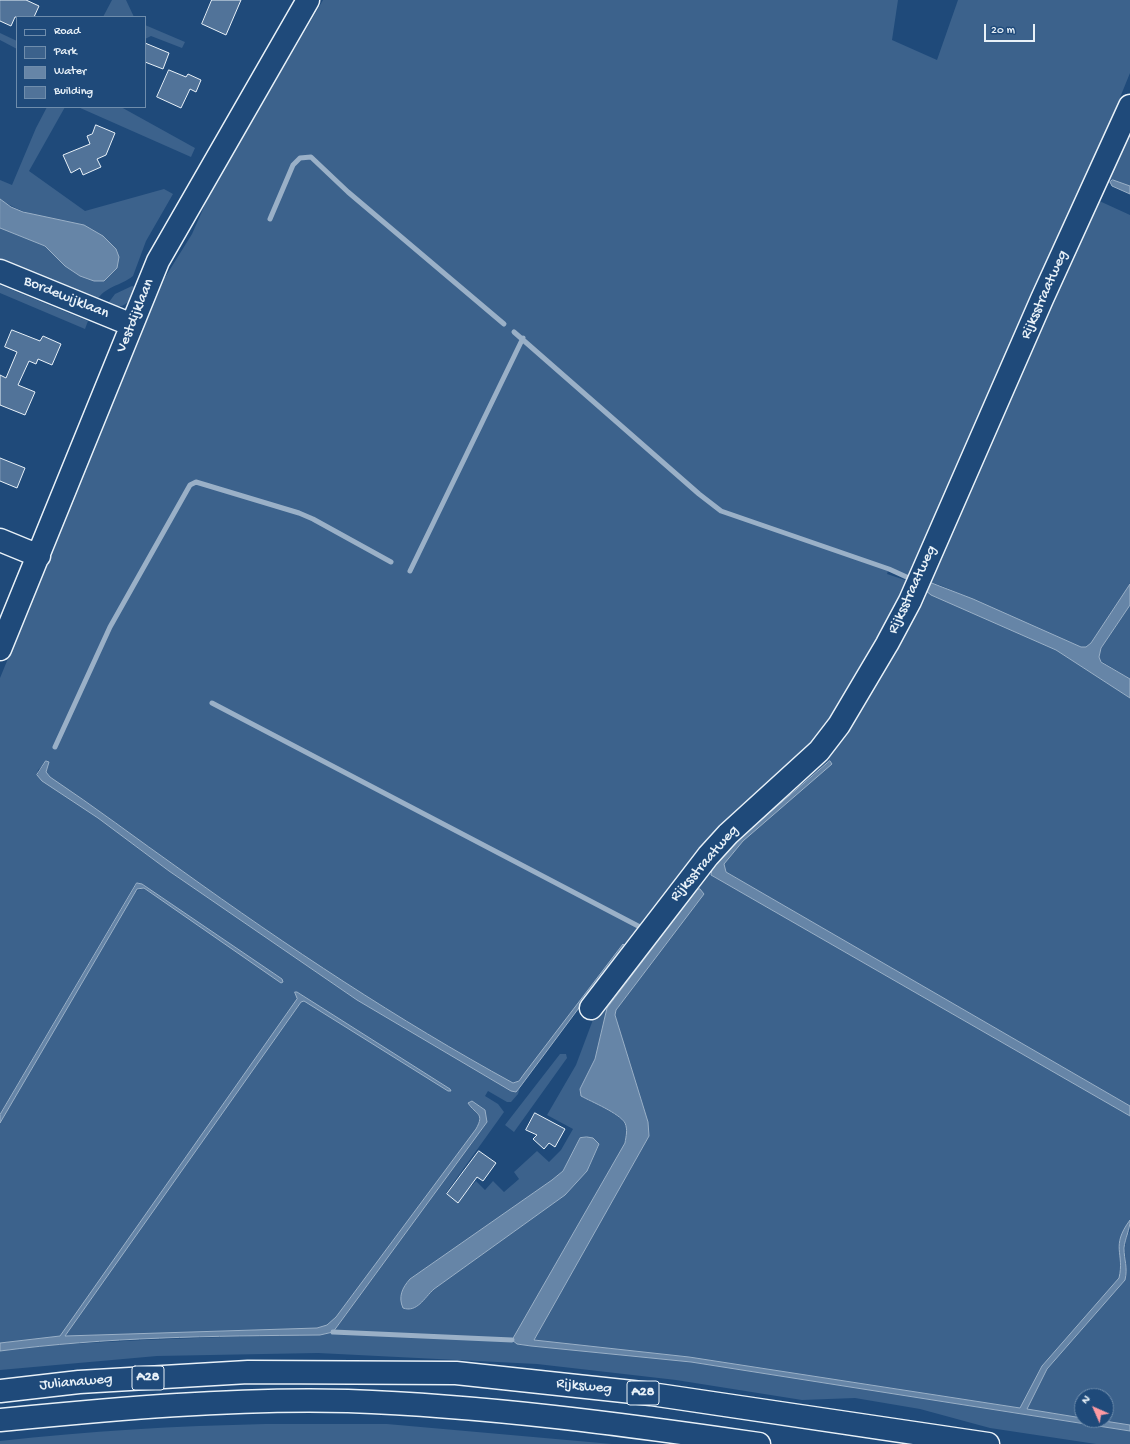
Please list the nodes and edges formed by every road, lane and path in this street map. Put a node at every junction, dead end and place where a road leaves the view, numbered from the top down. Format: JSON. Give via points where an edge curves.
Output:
{"nodes":[{"id":1,"x":308,"y":0,"type":"edge"},
{"id":2,"x":1130,"y":106,"type":"edge"},
{"id":3,"x":0,"y":271,"type":"edge"},
{"id":4,"x":132,"y":325,"type":"junction"},
{"id":5,"x":0,"y":540,"type":"edge"},
{"id":6,"x":38,"y":556,"type":"junction"},
{"id":7,"x":0,"y":649,"type":"edge"},
{"id":8,"x":591,"y":1008,"type":"dead end"},
{"id":9,"x":296,"y":1372,"type":"joint"},
{"id":10,"x":0,"y":1391,"type":"edge"},
{"id":11,"x":0,"y":1420,"type":"edge"},
{"id":12,"x":759,"y":1444,"type":"edge"},
{"id":13,"x":988,"y":1444,"type":"edge"}],
"edges":[{"from":1,"to":4,"type":"main road","name":"Vestdijklaan","via":[[158,261]]},
{"from":2,"to":8,"type":"main road","name":"Rijksstraatweg","via":[[1042,299],[910,601],[864,684],[839,725],[819,751],[728,834],[708,856]]},
{"from":3,"to":4,"type":"main road","name":"Bordewijklaan"},
{"from":4,"to":6,"type":"main road","name":"Vestdijklaan"},
{"from":5,"to":6,"type":"main road"},
{"from":6,"to":7,"type":"main road","name":"Vestdijklaan"},
{"from":9,"to":10,"type":"main road","name":"Julianaweg","number":"A28","via":[[248,1372],[95,1381]]},
{"from":9,"to":13,"type":"main road","name":"Rijksweg","number":"A28","via":[[456,1373],[651,1394]]},
{"from":11,"to":12,"type":"main road","name":"Julianaweg","number":"A28","via":[[221,1402],[346,1401],[443,1406],[625,1424]]}]}
